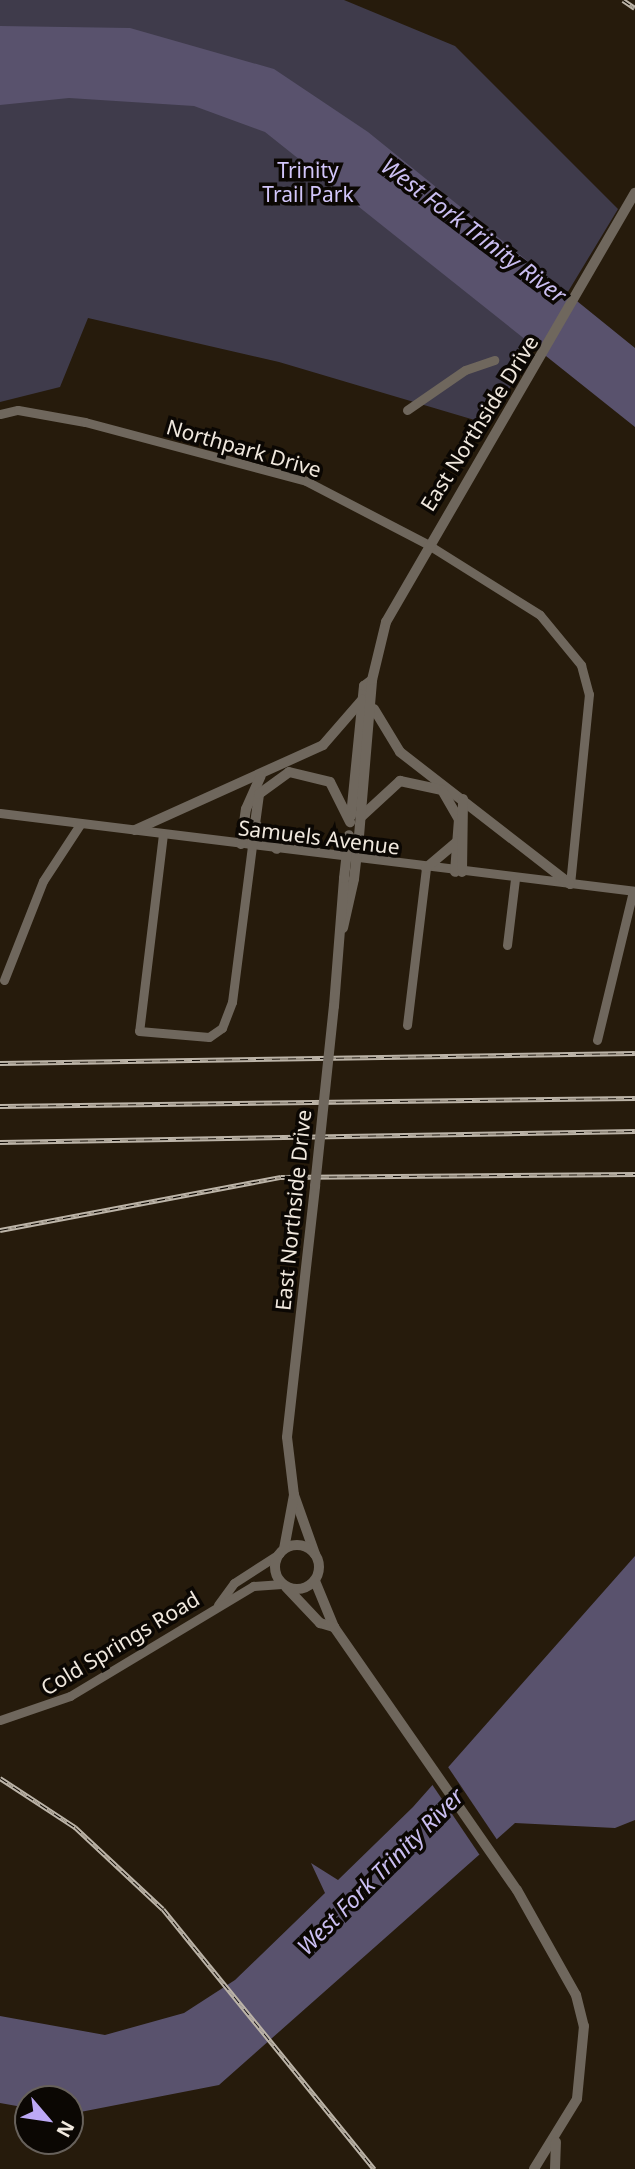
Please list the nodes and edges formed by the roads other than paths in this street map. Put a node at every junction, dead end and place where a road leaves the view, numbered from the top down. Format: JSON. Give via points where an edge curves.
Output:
{"nodes":[{"id":1,"x":635,"y":193,"type":"edge"},
{"id":2,"x":494,"y":360,"type":"dead end"},
{"id":3,"x":407,"y":410,"type":"dead end"},
{"id":4,"x":0,"y":414,"type":"edge"},
{"id":5,"x":427,"y":544,"type":"junction"},
{"id":6,"x":367,"y":703,"type":"junction"},
{"id":7,"x":261,"y":776,"type":"junction"},
{"id":8,"x":463,"y":799,"type":"junction"},
{"id":9,"x":0,"y":813,"type":"edge"},
{"id":10,"x":253,"y":819,"type":"junction"},
{"id":11,"x":356,"y":820,"type":"junction"},
{"id":12,"x":81,"y":823,"type":"junction"},
{"id":13,"x":135,"y":830,"type":"junction"},
{"id":14,"x":163,"y":834,"type":"junction"},
{"id":15,"x":458,"y":841,"type":"junction"},
{"id":16,"x":246,"y":845,"type":"junction"},
{"id":17,"x":277,"y":849,"type":"junction"},
{"id":18,"x":426,"y":868,"type":"junction"},
{"id":19,"x":458,"y":872,"type":"junction"},
{"id":20,"x":515,"y":879,"type":"junction"},
{"id":21,"x":570,"y":884,"type":"junction"},
{"id":22,"x":634,"y":891,"type":"edge"},
{"id":23,"x":507,"y":945,"type":"dead end"},
{"id":24,"x":4,"y":980,"type":"dead end"},
{"id":25,"x":407,"y":1025,"type":"dead end"},
{"id":26,"x":597,"y":1040,"type":"dead end"},
{"id":27,"x":293,"y":1495,"type":"junction"},
{"id":28,"x":281,"y":1552,"type":"junction"},
{"id":29,"x":314,"y":1554,"type":"junction"},
{"id":30,"x":315,"y":1581,"type":"junction"},
{"id":31,"x":284,"y":1585,"type":"junction"},
{"id":32,"x":218,"y":1605,"type":"junction"},
{"id":33,"x":334,"y":1627,"type":"junction"},
{"id":34,"x":0,"y":1720,"type":"edge"},
{"id":35,"x":557,"y":2139,"type":"junction"},
{"id":36,"x":534,"y":2169,"type":"edge"},
{"id":37,"x":555,"y":2169,"type":"edge"}],
"edges":[{"from":1,"to":5,"type":"street","name":"East Northside Drive","via":[[609,245]]},
{"from":2,"to":3,"type":"street","via":[[465,370]]},
{"from":4,"to":5,"type":"street","name":"Northpark Drive","via":[[18,410],[85,422],[279,472]]},
{"from":5,"to":6,"type":"street","name":"East Northside Drive","via":[[386,622]]},
{"from":5,"to":21,"type":"street","name":"Northpark Drive","via":[[540,615],[581,665],[591,709]]},
{"from":6,"to":7,"type":"street","via":[[323,745]]},
{"from":6,"to":8,"type":"street","via":[[392,743]]},
{"from":6,"to":11,"type":"street","name":"East Northside Drive"},
{"from":7,"to":13,"type":"street"},
{"from":7,"to":16,"type":"street","via":[[246,809]]},
{"from":8,"to":19,"type":"street"},
{"from":8,"to":21,"type":"street"},
{"from":9,"to":12,"type":"street","name":"Samuels Avenue"},
{"from":10,"to":11,"type":"street","via":[[265,786],[302,771],[330,782]]},
{"from":10,"to":16,"type":"street"},
{"from":10,"to":17,"type":"street"},
{"from":11,"to":15,"type":"street","via":[[394,784],[422,781],[454,804]]},
{"from":11,"to":27,"type":"street","name":"East Northside Drive","bridge":true,"via":[[287,1437]]},
{"from":12,"to":13,"type":"street","name":"Samuels Avenue"},
{"from":12,"to":24,"type":"street","via":[[43,881]]},
{"from":13,"to":14,"type":"street","name":"Samuels Avenue"},
{"from":14,"to":16,"type":"street","name":"Samuels Avenue"},
{"from":14,"to":16,"type":"street","via":[[139,1031],[209,1037],[222,1028],[232,1002]]},
{"from":15,"to":18,"type":"street"},
{"from":15,"to":19,"type":"street"},
{"from":16,"to":17,"type":"street","name":"Samuels Avenue"},
{"from":17,"to":18,"type":"street","name":"Samuels Avenue"},
{"from":18,"to":19,"type":"street","name":"Samuels Avenue"},
{"from":18,"to":25,"type":"street"},
{"from":19,"to":20,"type":"street","name":"Samuels Avenue"},
{"from":20,"to":21,"type":"street","name":"Samuels Avenue"},
{"from":20,"to":23,"type":"street"},
{"from":21,"to":22,"type":"street","name":"Samuels Avenue"},
{"from":22,"to":26,"type":"street"},
{"from":27,"to":28,"type":"street","name":"East Northside Drive"},
{"from":27,"to":29,"type":"street","name":"East Northside Drive"},
{"from":28,"to":29,"type":"street","via":[[298,1545]]},
{"from":28,"to":31,"type":"street","via":[[275,1568]]},
{"from":28,"to":32,"type":"street","name":"Cold Springs Road","via":[[234,1583]]},
{"from":29,"to":30,"type":"street"},
{"from":30,"to":31,"type":"street","via":[[299,1590]]},
{"from":30,"to":33,"type":"street"},
{"from":31,"to":32,"type":"street","name":"Cold Springs Road","via":[[253,1586]]},
{"from":31,"to":33,"type":"street","via":[[320,1623]]},
{"from":32,"to":34,"type":"street","name":"Cold Springs Road","via":[[70,1696]]},
{"from":33,"to":35,"type":"street","via":[[388,1698],[561,1960],[584,2026],[577,2099]]},
{"from":35,"to":36,"type":"street"},
{"from":35,"to":37,"type":"street"}]}
